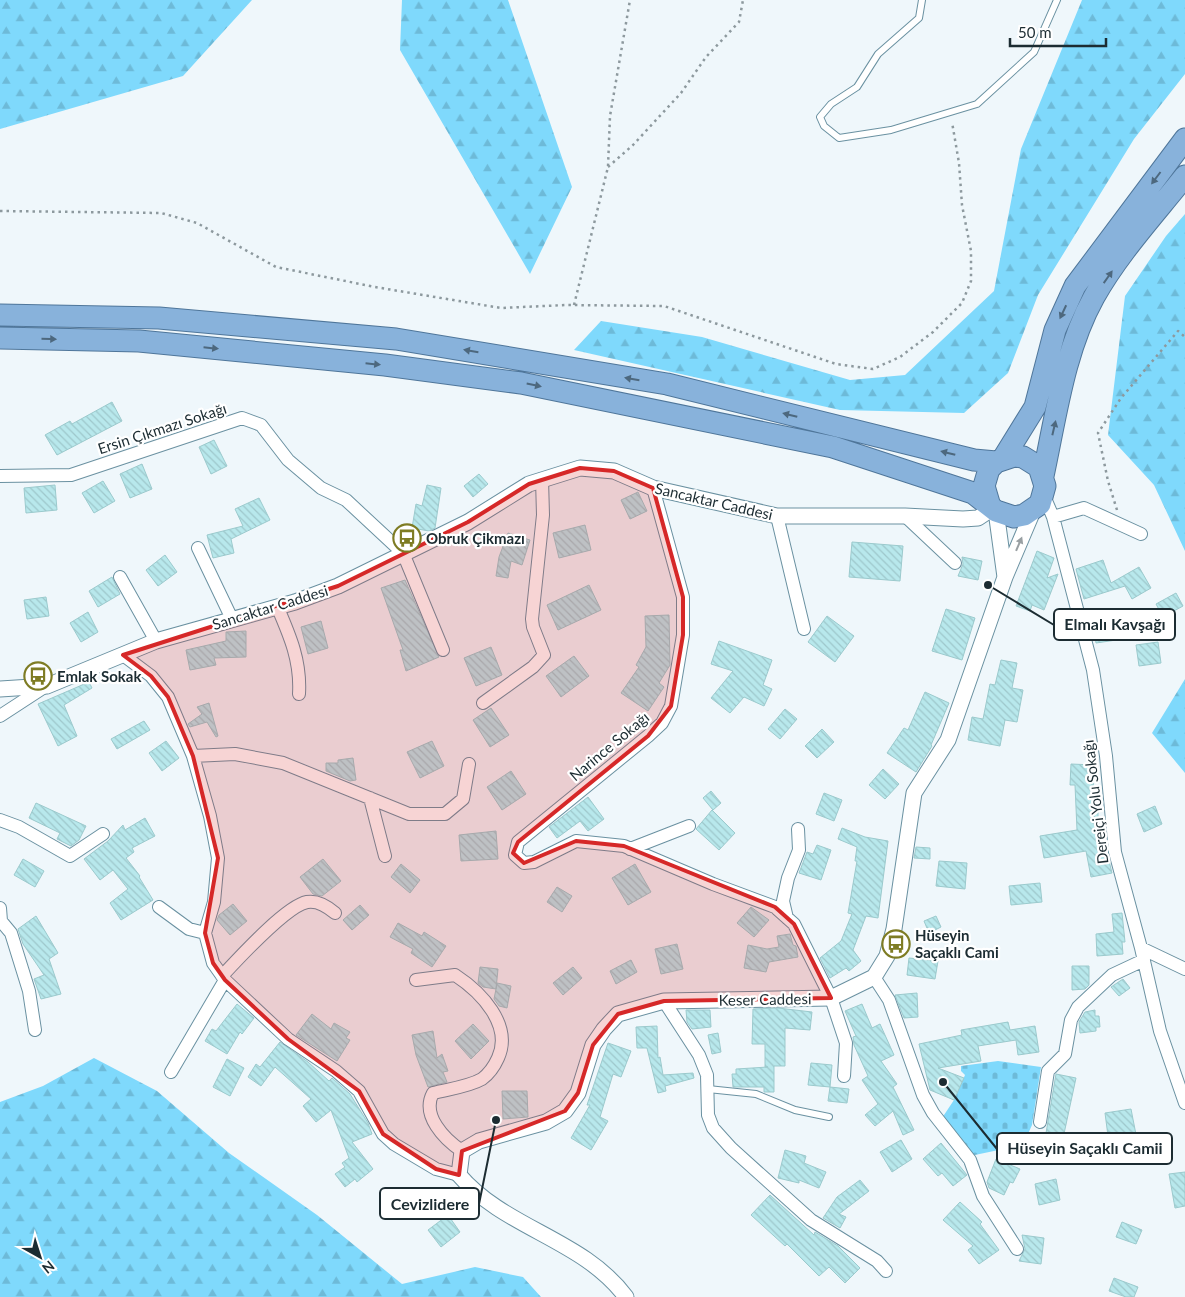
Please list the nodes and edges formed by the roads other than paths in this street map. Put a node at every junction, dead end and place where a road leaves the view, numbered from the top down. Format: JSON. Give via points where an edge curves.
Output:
{"nodes":[{"id":1,"x":922,"y":0,"type":"edge"},
{"id":2,"x":1057,"y":0,"type":"edge"},
{"id":3,"x":1185,"y":140,"type":"edge"},
{"id":4,"x":1185,"y":176,"type":"edge"},
{"id":5,"x":1185,"y":183,"type":"edge"},
{"id":6,"x":1160,"y":207,"type":"junction"},
{"id":7,"x":0,"y":315,"type":"edge"},
{"id":8,"x":0,"y":338,"type":"edge"},
{"id":9,"x":1000,"y":460,"type":"junction"},
{"id":10,"x":0,"y":476,"type":"edge"},
{"id":11,"x":542,"y":479,"type":"junction"},
{"id":12,"x":653,"y":488,"type":"junction"},
{"id":13,"x":1043,"y":500,"type":"junction"},
{"id":14,"x":993,"y":507,"type":"junction"},
{"id":15,"x":776,"y":516,"type":"junction"},
{"id":16,"x":905,"y":516,"type":"junction"},
{"id":17,"x":1141,"y":534,"type":"dead end"},
{"id":18,"x":198,"y":548,"type":"dead end"},
{"id":19,"x":403,"y":553,"type":"junction"},
{"id":20,"x":956,"y":563,"type":"dead end"},
{"id":21,"x":1006,"y":577,"type":"junction"},
{"id":22,"x":120,"y":578,"type":"dead end"},
{"id":23,"x":277,"y":606,"type":"junction"},
{"id":24,"x":232,"y":619,"type":"junction"},
{"id":25,"x":804,"y":629,"type":"dead end"},
{"id":26,"x":156,"y":642,"type":"junction"},
{"id":27,"x":443,"y":650,"type":"dead end"},
{"id":28,"x":122,"y":655,"type":"junction"},
{"id":29,"x":47,"y":686,"type":"junction"},
{"id":30,"x":0,"y":689,"type":"edge"},
{"id":31,"x":299,"y":694,"type":"dead end"},
{"id":32,"x":483,"y":703,"type":"dead end"},
{"id":33,"x":0,"y":716,"type":"edge"},
{"id":34,"x":193,"y":756,"type":"junction"},
{"id":35,"x":469,"y":764,"type":"dead end"},
{"id":36,"x":370,"y":798,"type":"junction"},
{"id":37,"x":0,"y":820,"type":"edge"},
{"id":38,"x":689,"y":826,"type":"dead end"},
{"id":39,"x":798,"y":829,"type":"dead end"},
{"id":40,"x":103,"y":834,"type":"dead end"},
{"id":41,"x":630,"y":849,"type":"junction"},
{"id":42,"x":385,"y":856,"type":"dead end"},
{"id":43,"x":159,"y":907,"type":"dead end"},
{"id":44,"x":335,"y":913,"type":"dead end"},
{"id":45,"x":0,"y":917,"type":"edge"},
{"id":46,"x":787,"y":918,"type":"junction"},
{"id":47,"x":205,"y":933,"type":"junction"},
{"id":48,"x":1142,"y":954,"type":"junction"},
{"id":49,"x":1185,"y":969,"type":"edge"},
{"id":50,"x":874,"y":977,"type":"junction"},
{"id":51,"x":224,"y":978,"type":"junction"},
{"id":52,"x":416,"y":980,"type":"dead end"},
{"id":53,"x":831,"y":998,"type":"junction"},
{"id":54,"x":664,"y":1001,"type":"junction"},
{"id":55,"x":35,"y":1030,"type":"dead end"},
{"id":56,"x":171,"y":1072,"type":"dead end"},
{"id":57,"x":844,"y":1076,"type":"dead end"},
{"id":58,"x":708,"y":1089,"type":"junction"},
{"id":59,"x":1185,"y":1103,"type":"edge"},
{"id":60,"x":829,"y":1117,"type":"dead end"},
{"id":61,"x":1040,"y":1122,"type":"dead end"},
{"id":62,"x":462,"y":1151,"type":"junction"},
{"id":63,"x":459,"y":1175,"type":"junction"},
{"id":64,"x":1017,"y":1249,"type":"dead end"},
{"id":65,"x":886,"y":1271,"type":"dead end"},
{"id":66,"x":626,"y":1297,"type":"edge"}],
"edges":[{"from":1,"to":2,"type":"lane","via":[[919,18],[878,54],[857,87],[831,104],[820,117],[824,126],[839,138],[891,130],[977,104],[1034,52]]},
{"from":3,"to":9,"type":"highway","one_way":true,"via":[[1075,286],[1055,330],[1035,407]]},
{"from":4,"to":6,"type":"highway"},
{"from":5,"to":6,"type":"street"},
{"from":13,"to":6,"type":"highway","one_way":true,"via":[[1075,337],[1094,297]]},
{"from":9,"to":7,"type":"highway","one_way":true,"via":[[974,460],[667,384],[396,339],[159,318]]},
{"from":8,"to":14,"type":"highway","one_way":true,"via":[[139,341],[386,365],[521,383],[833,448],[973,493]]},
{"from":9,"to":13,"type":"highway","via":[[1023,457],[1039,468]]},
{"from":9,"to":14,"type":"highway","via":[[990,469],[984,486]]},
{"from":10,"to":19,"type":"street","name":"Ersin Çıkmazı Sokağı","via":[[70,474],[242,418],[261,425],[288,460],[321,488],[346,500]]},
{"from":11,"to":12,"type":"street","name":"Sancaktar Caddesi","via":[[580,468],[606,470]]},
{"from":11,"to":19,"type":"street","name":"Sancaktar Caddesi","via":[[468,522]]},
{"from":11,"to":32,"type":"street","via":[[544,515],[532,619],[544,655],[533,667]]},
{"from":12,"to":15,"type":"street","name":"Sancaktar Caddesi"},
{"from":12,"to":41,"type":"street","name":"Narince Sokağı","via":[[682,597],[683,635],[671,706],[662,723],[648,736],[518,842],[515,855],[524,863],[534,862],[576,841]]},
{"from":13,"to":14,"type":"highway","via":[[1014,517]]},
{"from":13,"to":17,"type":"street","via":[[1084,508]]},
{"from":21,"to":13,"type":"street","one_way":true},
{"from":13,"to":48,"type":"street","name":"Dereiçi Yolu Sokağı","via":[[1093,670],[1106,756],[1114,852]]},
{"from":14,"to":16,"type":"street","name":"Sancaktar Caddesi","via":[[978,518]]},
{"from":14,"to":21,"type":"street"},
{"from":15,"to":16,"type":"street","name":"Sancaktar Caddesi"},
{"from":15,"to":25,"type":"street"},
{"from":16,"to":20,"type":"street"},
{"from":18,"to":24,"type":"street"},
{"from":19,"to":23,"type":"street","name":"Sancaktar Caddesi","via":[[338,586]]},
{"from":19,"to":27,"type":"street"},
{"from":21,"to":50,"type":"street","via":[[948,740],[914,793],[894,929],[887,956]]},
{"from":22,"to":26,"type":"street"},
{"from":23,"to":24,"type":"street","name":"Sancaktar Caddesi"},
{"from":23,"to":31,"type":"street","via":[[293,643],[300,677]]},
{"from":24,"to":26,"type":"street","name":"Sancaktar Caddesi"},
{"from":26,"to":28,"type":"street","name":"Sancaktar Caddesi"},
{"from":28,"to":29,"type":"street","name":"Sancaktar Caddesi"},
{"from":28,"to":34,"type":"street","via":[[151,676],[168,697]]},
{"from":29,"to":30,"type":"street","name":"Sancaktar Caddesi"},
{"from":29,"to":33,"type":"street"},
{"from":34,"to":36,"type":"street","via":[[235,754],[283,763]]},
{"from":34,"to":47,"type":"street","via":[[218,858],[214,902]]},
{"from":35,"to":36,"type":"street","via":[[463,799],[446,814],[409,814]]},
{"from":36,"to":42,"type":"street"},
{"from":37,"to":40,"type":"street","via":[[70,856]]},
{"from":38,"to":41,"type":"street"},
{"from":39,"to":46,"type":"street","via":[[799,850],[783,901]]},
{"from":41,"to":46,"type":"street","name":"Narince Sokağı","via":[[775,907]]},
{"from":43,"to":47,"type":"street","via":[[189,929]]},
{"from":44,"to":51,"type":"street","via":[[326,905],[308,902],[295,908],[252,945]]},
{"from":45,"to":55,"type":"street","via":[[11,933],[19,958],[29,991]]},
{"from":46,"to":53,"type":"street","name":"Narince Sokağı","via":[[794,924]]},
{"from":47,"to":51,"type":"street","via":[[213,963]]},
{"from":48,"to":49,"type":"street"},
{"from":48,"to":59,"type":"street","name":"Dereiçi Yolu Sokağı","via":[[1160,1031]]},
{"from":48,"to":61,"type":"street","via":[[1112,975],[1078,1007],[1071,1020],[1066,1054],[1048,1071]]},
{"from":50,"to":53,"type":"street","name":"Keser Caddesi"},
{"from":50,"to":64,"type":"street","via":[[889,1000],[923,1095],[970,1160],[983,1196]]},
{"from":51,"to":56,"type":"street"},
{"from":51,"to":63,"type":"street","via":[[288,1039],[336,1071],[359,1091],[383,1134],[394,1144],[436,1169]]},
{"from":52,"to":62,"type":"street","via":[[455,975],[487,1005],[500,1024],[502,1041],[493,1070],[477,1081],[433,1093],[430,1098],[430,1108],[440,1132]]},
{"from":53,"to":54,"type":"street","name":"Keser Caddesi"},
{"from":53,"to":57,"type":"street","name":"Narince Sokağı","via":[[846,1043]]},
{"from":54,"to":58,"type":"street","via":[[699,1055]]},
{"from":54,"to":62,"type":"street","name":"Keser Caddesi","via":[[618,1014],[604,1029],[593,1045],[578,1093],[565,1111],[546,1122],[479,1142]]},
{"from":58,"to":60,"type":"lane","via":[[756,1094],[795,1110]]},
{"from":58,"to":65,"type":"street","via":[[710,1121],[731,1148],[811,1220],[877,1261]]},
{"from":62,"to":63,"type":"street"},
{"from":63,"to":66,"type":"street","via":[[490,1206],[584,1257],[603,1271]]}]}
